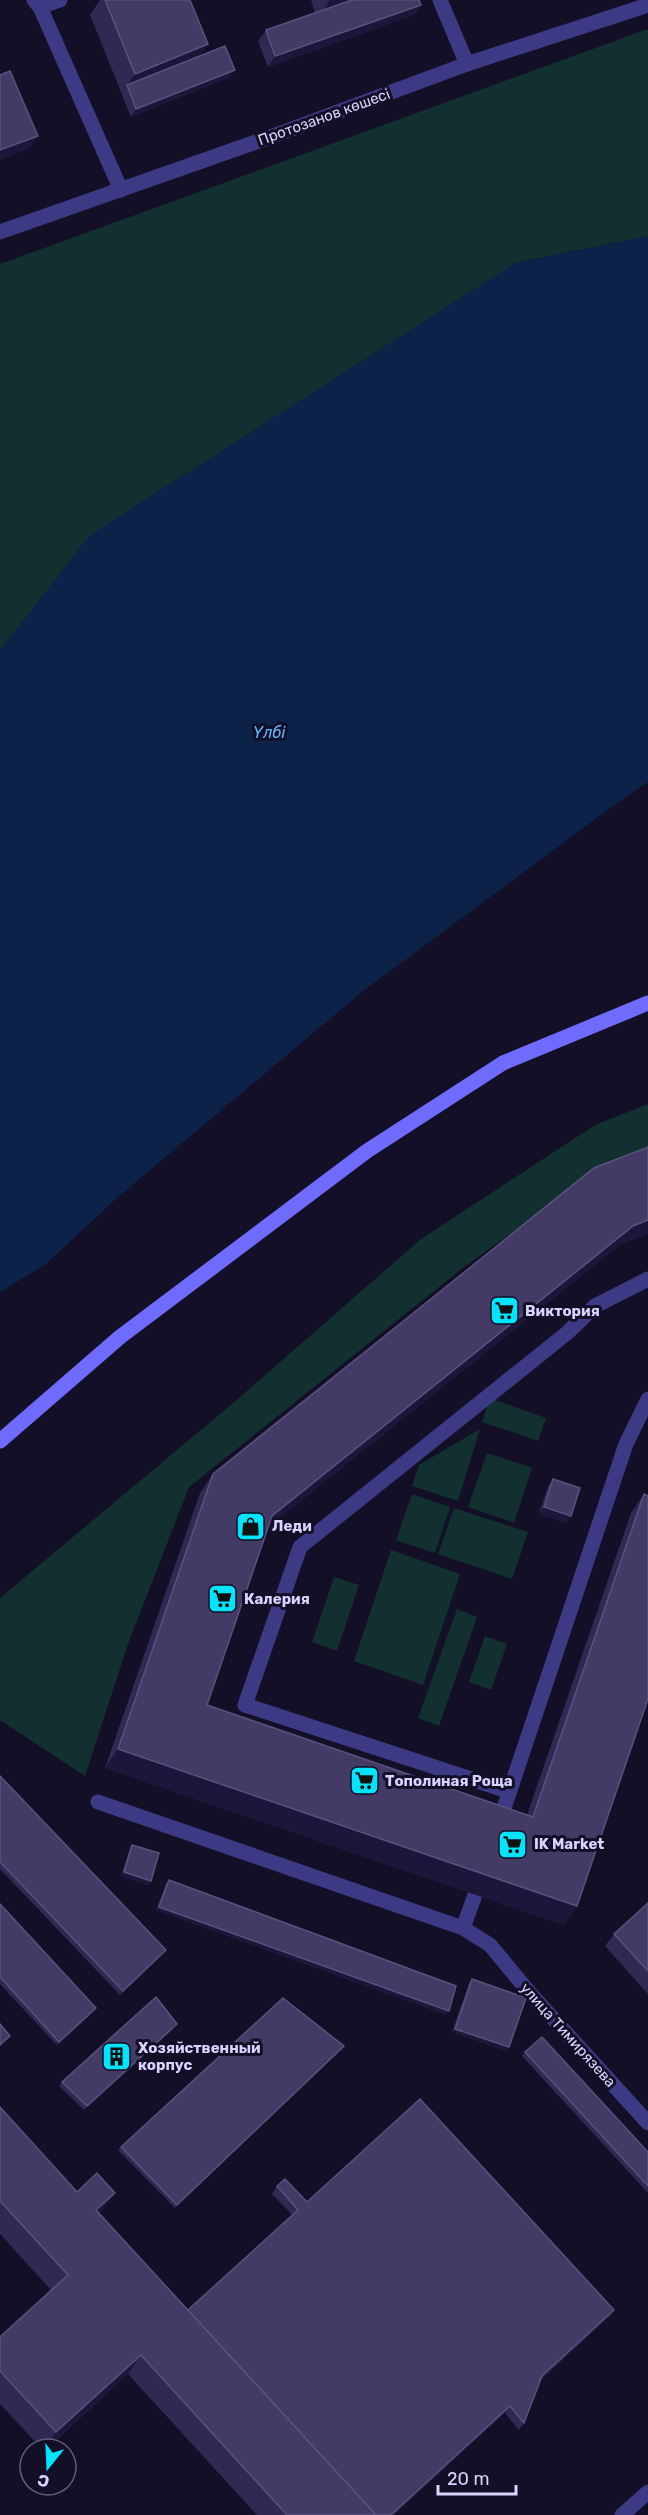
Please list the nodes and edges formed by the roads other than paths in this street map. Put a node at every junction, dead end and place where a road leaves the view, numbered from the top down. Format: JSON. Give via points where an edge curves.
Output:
{"nodes":[{"id":1,"x":60,"y":0,"type":"edge"},
{"id":2,"x":440,"y":0,"type":"edge"},
{"id":3,"x":37,"y":4,"type":"edge"},
{"id":4,"x":648,"y":5,"type":"edge"},
{"id":5,"x":467,"y":64,"type":"junction"},
{"id":6,"x":122,"y":190,"type":"junction"},
{"id":7,"x":0,"y":232,"type":"edge"},
{"id":8,"x":648,"y":1003,"type":"edge"},
{"id":9,"x":648,"y":1279,"type":"edge"},
{"id":10,"x":648,"y":1399,"type":"edge"},
{"id":11,"x":0,"y":1441,"type":"edge"},
{"id":12,"x":508,"y":1791,"type":"junction"},
{"id":13,"x":98,"y":1802,"type":"dead end"},
{"id":14,"x":497,"y":1828,"type":"edge"},
{"id":15,"x":476,"y":1895,"type":"edge"},
{"id":16,"x":463,"y":1928,"type":"junction"},
{"id":17,"x":648,"y":2124,"type":"edge"},
{"id":18,"x":648,"y":2492,"type":"edge"},
{"id":19,"x":622,"y":2515,"type":"edge"}],
"edges":[{"from":1,"to":3,"type":"street"},
{"from":2,"to":5,"type":"street"},
{"from":3,"to":6,"type":"street"},
{"from":4,"to":5,"type":"street","name":"Протозанов көшесі"},
{"from":5,"to":6,"type":"street","name":"Протозанов көшесі"},
{"from":6,"to":7,"type":"street","name":"Протозанов көшесі"},
{"from":8,"to":11,"type":"main road","via":[[503,1063],[367,1151],[120,1337]]},
{"from":9,"to":12,"type":"street","via":[[595,1306],[567,1333],[300,1547],[245,1705]]},
{"from":10,"to":12,"type":"street","via":[[626,1444]]},
{"from":12,"to":14,"type":"street"},
{"from":13,"to":16,"type":"street","name":"улица Тимирязева"},
{"from":15,"to":16,"type":"street"},
{"from":16,"to":17,"type":"street","name":"улица Тимирязева","via":[[489,1945]]},
{"from":18,"to":19,"type":"street"}]}
